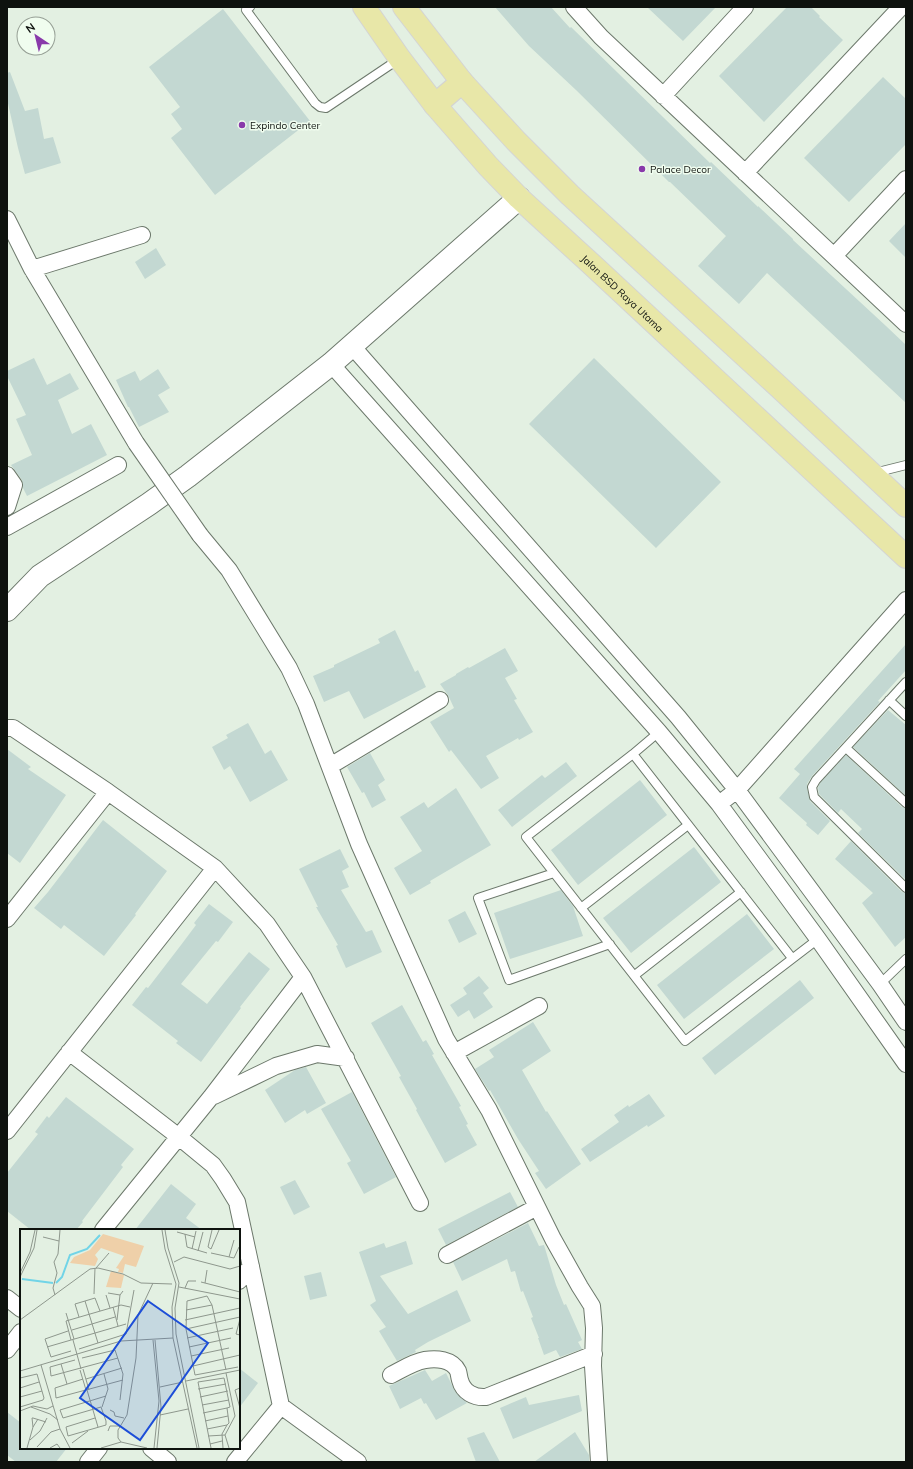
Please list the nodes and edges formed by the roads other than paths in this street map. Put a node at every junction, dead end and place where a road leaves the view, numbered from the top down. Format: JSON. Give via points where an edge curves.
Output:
{"nodes":[{"id":1,"x":250,"y":7,"type":"edge"},
{"id":2,"x":364,"y":7,"type":"edge"},
{"id":3,"x":404,"y":7,"type":"edge"},
{"id":4,"x":745,"y":7,"type":"edge"},
{"id":5,"x":901,"y":7,"type":"edge"},
{"id":6,"x":581,"y":9,"type":"edge"},
{"id":7,"x":400,"y":59,"type":"junction"},
{"id":8,"x":462,"y":82,"type":"junction"},
{"id":9,"x":663,"y":96,"type":"junction"},
{"id":10,"x":435,"y":105,"type":"junction"},
{"id":11,"x":745,"y":173,"type":"junction"},
{"id":12,"x":906,"y":178,"type":"edge"},
{"id":13,"x":519,"y":198,"type":"junction"},
{"id":14,"x":7,"y":219,"type":"edge"},
{"id":15,"x":142,"y":235,"type":"dead end"},
{"id":16,"x":834,"y":256,"type":"junction"},
{"id":17,"x":32,"y":268,"type":"junction"},
{"id":18,"x":906,"y":324,"type":"edge"},
{"id":19,"x":352,"y":346,"type":"junction"},
{"id":20,"x":331,"y":364,"type":"junction"},
{"id":21,"x":118,"y":465,"type":"dead end"},
{"id":22,"x":906,"y":465,"type":"edge"},
{"id":23,"x":871,"y":473,"type":"junction"},
{"id":24,"x":7,"y":475,"type":"edge"},
{"id":25,"x":906,"y":506,"type":"edge"},
{"id":26,"x":7,"y":507,"type":"edge"},
{"id":27,"x":7,"y":527,"type":"edge"},
{"id":28,"x":906,"y":557,"type":"edge"},
{"id":29,"x":906,"y":600,"type":"edge"},
{"id":30,"x":7,"y":610,"type":"edge"},
{"id":31,"x":906,"y":682,"type":"edge"},
{"id":32,"x":440,"y":700,"type":"dead end"},
{"id":33,"x":889,"y":700,"type":"junction"},
{"id":34,"x":906,"y":716,"type":"edge"},
{"id":35,"x":7,"y":728,"type":"edge"},
{"id":36,"x":659,"y":732,"type":"junction"},
{"id":37,"x":846,"y":748,"type":"junction"},
{"id":38,"x":633,"y":754,"type":"junction"},
{"id":39,"x":330,"y":766,"type":"junction"},
{"id":40,"x":737,"y":790,"type":"junction"},
{"id":41,"x":108,"y":792,"type":"junction"},
{"id":42,"x":906,"y":803,"type":"edge"},
{"id":43,"x":719,"y":804,"type":"junction"},
{"id":44,"x":688,"y":825,"type":"junction"},
{"id":45,"x":216,"y":868,"type":"junction"},
{"id":46,"x":554,"y":873,"type":"junction"},
{"id":47,"x":906,"y":888,"type":"edge"},
{"id":48,"x":741,"y":892,"type":"junction"},
{"id":49,"x":581,"y":908,"type":"junction"},
{"id":50,"x":7,"y":919,"type":"edge"},
{"id":51,"x":818,"y":939,"type":"junction"},
{"id":52,"x":610,"y":944,"type":"junction"},
{"id":53,"x":792,"y":958,"type":"junction"},
{"id":54,"x":906,"y":959,"type":"edge"},
{"id":55,"x":635,"y":975,"type":"junction"},
{"id":56,"x":303,"y":977,"type":"junction"},
{"id":57,"x":880,"y":984,"type":"junction"},
{"id":58,"x":539,"y":1006,"type":"dead end"},
{"id":59,"x":906,"y":1022,"type":"edge"},
{"id":60,"x":69,"y":1052,"type":"junction"},
{"id":61,"x":454,"y":1053,"type":"junction"},
{"id":62,"x":346,"y":1058,"type":"junction"},
{"id":63,"x":906,"y":1064,"type":"edge"},
{"id":64,"x":211,"y":1097,"type":"junction"},
{"id":65,"x":7,"y":1131,"type":"edge"},
{"id":66,"x":179,"y":1137,"type":"junction"},
{"id":67,"x":420,"y":1203,"type":"dead end"},
{"id":68,"x":537,"y":1207,"type":"junction"},
{"id":69,"x":105,"y":1229,"type":"edge"},
{"id":70,"x":447,"y":1255,"type":"dead end"},
{"id":71,"x":251,"y":1266,"type":"junction"},
{"id":72,"x":240,"y":1280,"type":"edge"},
{"id":73,"x":7,"y":1298,"type":"edge"},
{"id":74,"x":20,"y":1308,"type":"edge"},
{"id":75,"x":594,"y":1354,"type":"junction"},
{"id":76,"x":391,"y":1375,"type":"dead end"},
{"id":77,"x":281,"y":1406,"type":"junction"},
{"id":78,"x":98,"y":1449,"type":"edge"},
{"id":79,"x":152,"y":1449,"type":"edge"},
{"id":80,"x":88,"y":1462,"type":"edge"},
{"id":81,"x":168,"y":1462,"type":"edge"},
{"id":82,"x":235,"y":1462,"type":"edge"},
{"id":83,"x":358,"y":1462,"type":"edge"},
{"id":84,"x":599,"y":1462,"type":"edge"}],
"edges":[{"from":1,"to":7,"type":"lane","via":[[246,10],[320,107],[326,108]]},
{"from":2,"to":7,"type":"main road","name":"Jalan BSD Raya Utama"},
{"from":3,"to":8,"type":"main road"},
{"from":4,"to":9,"type":"street"},
{"from":5,"to":11,"type":"street"},
{"from":6,"to":9,"type":"street","via":[[601,37]]},
{"from":7,"to":10,"type":"main road","name":"Jalan BSD Raya Utama"},
{"from":8,"to":10,"type":"main road"},
{"from":8,"to":23,"type":"main road","via":[[570,195]]},
{"from":9,"to":11,"type":"street"},
{"from":10,"to":13,"type":"main road","name":"Jalan BSD Raya Utama"},
{"from":11,"to":16,"type":"street"},
{"from":12,"to":16,"type":"street"},
{"from":13,"to":19,"type":"street"},
{"from":13,"to":28,"type":"main road","name":"Jalan BSD Raya Utama"},
{"from":14,"to":17,"type":"street"},
{"from":15,"to":17,"type":"street"},
{"from":16,"to":18,"type":"street"},
{"from":17,"to":39,"type":"street","bridge":true,"via":[[136,443],[200,535],[229,570],[289,668]]},
{"from":19,"to":20,"type":"street"},
{"from":19,"to":40,"type":"street","via":[[678,717]]},
{"from":20,"to":30,"type":"street","via":[[188,476],[40,576]]},
{"from":20,"to":36,"type":"street"},
{"from":21,"to":27,"type":"street"},
{"from":22,"to":23,"type":"lane"},
{"from":23,"to":25,"type":"main road"},
{"from":24,"to":26,"type":"street","via":[[14,485]]},
{"from":29,"to":40,"type":"street"},
{"from":31,"to":33,"type":"lane"},
{"from":32,"to":39,"type":"street"},
{"from":33,"to":34,"type":"lane"},
{"from":33,"to":37,"type":"lane"},
{"from":35,"to":41,"type":"street","via":[[13,728]]},
{"from":36,"to":38,"type":"lane"},
{"from":36,"to":43,"type":"street"},
{"from":37,"to":42,"type":"lane"},
{"from":37,"to":47,"type":"lane","via":[[816,780],[812,787],[814,797]]},
{"from":38,"to":44,"type":"lane"},
{"from":38,"to":46,"type":"lane","via":[[526,836]]},
{"from":39,"to":61,"type":"street","via":[[362,852]]},
{"from":40,"to":43,"type":"street"},
{"from":40,"to":57,"type":"street"},
{"from":41,"to":45,"type":"street"},
{"from":41,"to":50,"type":"street"},
{"from":43,"to":51,"type":"street"},
{"from":44,"to":48,"type":"lane"},
{"from":44,"to":49,"type":"lane"},
{"from":45,"to":56,"type":"street","via":[[267,924]]},
{"from":45,"to":60,"type":"street"},
{"from":46,"to":49,"type":"lane"},
{"from":46,"to":52,"type":"lane","via":[[478,898],[509,980]]},
{"from":48,"to":53,"type":"lane"},
{"from":48,"to":55,"type":"lane"},
{"from":49,"to":52,"type":"lane"},
{"from":51,"to":53,"type":"lane"},
{"from":51,"to":63,"type":"street"},
{"from":52,"to":55,"type":"lane"},
{"from":53,"to":55,"type":"lane","via":[[685,1041]]},
{"from":54,"to":57,"type":"lane"},
{"from":56,"to":62,"type":"street"},
{"from":56,"to":64,"type":"street"},
{"from":57,"to":59,"type":"street"},
{"from":58,"to":61,"type":"street"},
{"from":60,"to":65,"type":"street"},
{"from":60,"to":66,"type":"street"},
{"from":61,"to":68,"type":"street","via":[[489,1110]]},
{"from":62,"to":64,"type":"street","via":[[317,1054],[276,1066]]},
{"from":62,"to":67,"type":"street"},
{"from":64,"to":66,"type":"street"},
{"from":66,"to":69,"type":"street"},
{"from":66,"to":71,"type":"street","via":[[213,1165],[237,1202]]},
{"from":68,"to":70,"type":"street"},
{"from":68,"to":75,"type":"street","via":[[592,1306]]},
{"from":71,"to":72,"type":"street"},
{"from":71,"to":77,"type":"street"},
{"from":73,"to":74,"type":"street"},
{"from":75,"to":76,"type":"street","via":[[486,1397],[468,1393],[463,1388],[455,1367],[446,1360],[423,1360]]},
{"from":75,"to":84,"type":"street"},
{"from":77,"to":82,"type":"street"},
{"from":77,"to":83,"type":"street"},
{"from":78,"to":80,"type":"street"},
{"from":79,"to":81,"type":"street"}]}
